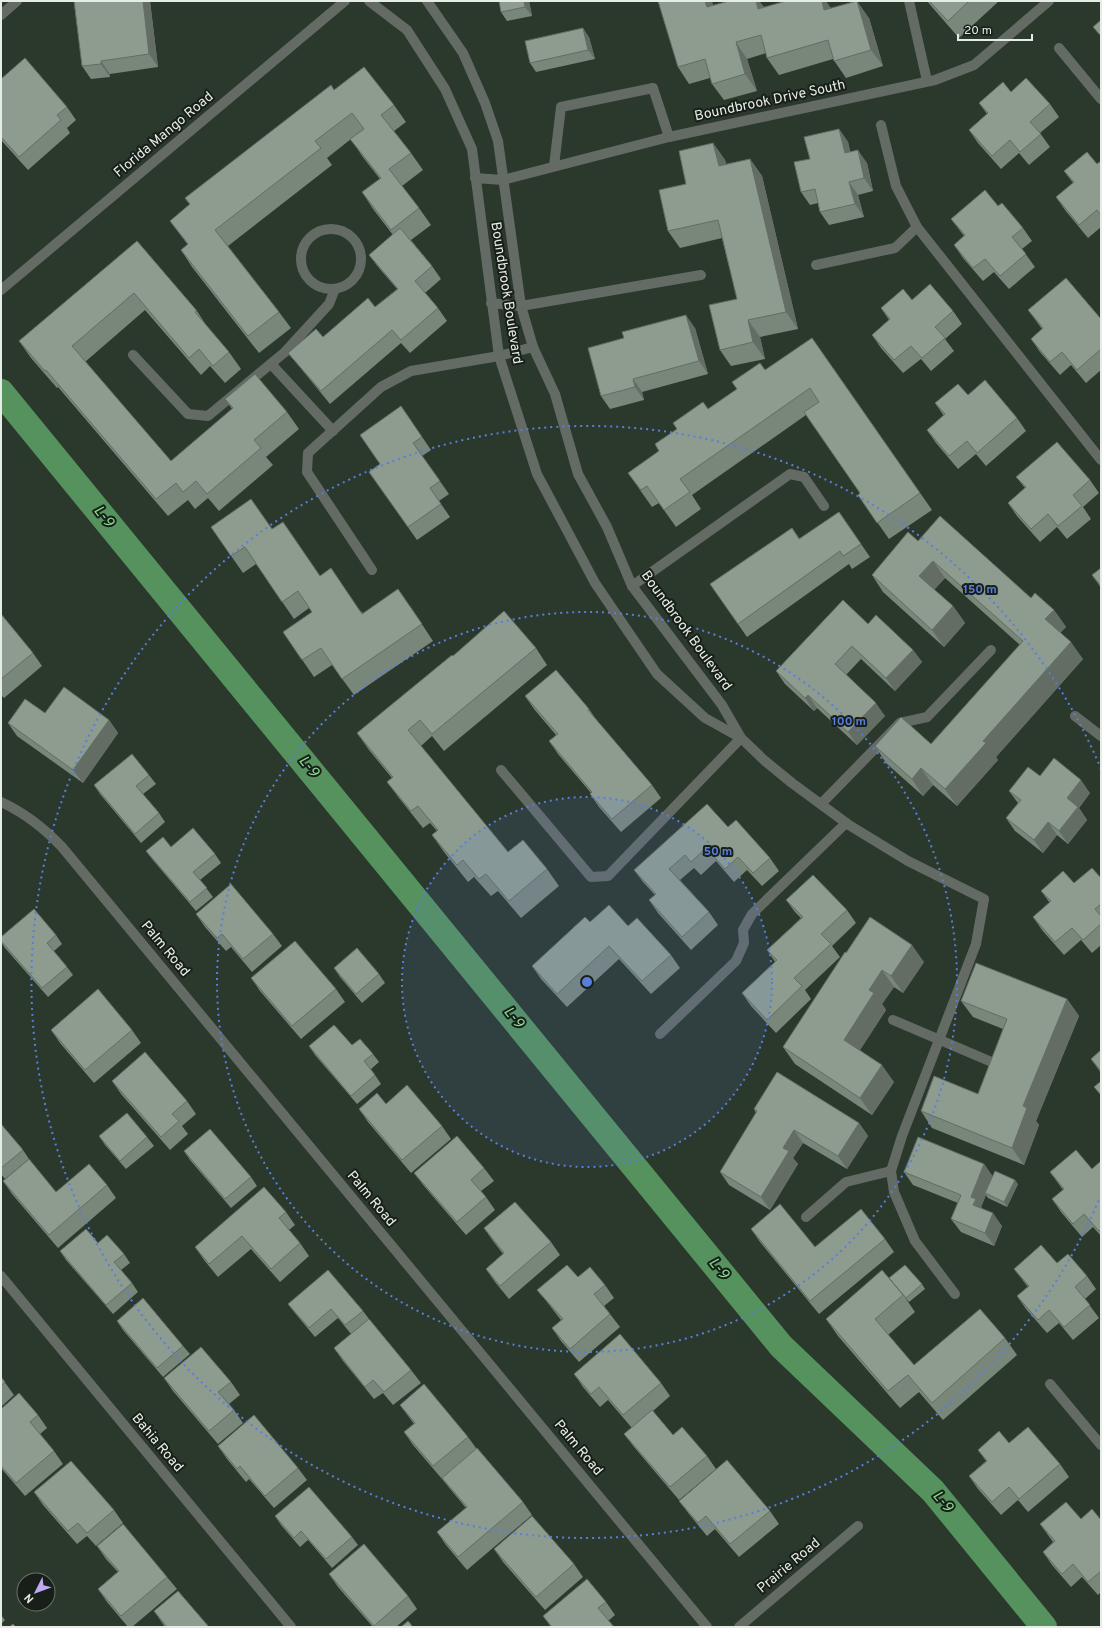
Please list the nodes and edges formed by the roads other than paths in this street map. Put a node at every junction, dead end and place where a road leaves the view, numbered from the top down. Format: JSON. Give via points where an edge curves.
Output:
{"nodes":[{"id":1,"x":18,"y":1,"type":"edge"},
{"id":2,"x":344,"y":1,"type":"edge"},
{"id":3,"x":369,"y":1,"type":"edge"},
{"id":4,"x":427,"y":1,"type":"edge"},
{"id":5,"x":909,"y":1,"type":"edge"},
{"id":6,"x":1049,"y":1,"type":"edge"},
{"id":7,"x":1,"y":15,"type":"edge"},
{"id":8,"x":1058,"y":48,"type":"dead end"},
{"id":9,"x":927,"y":81,"type":"junction"},
{"id":10,"x":1101,"y":99,"type":"edge"},
{"id":11,"x":881,"y":125,"type":"dead end"},
{"id":12,"x":669,"y":138,"type":"junction"},
{"id":13,"x":554,"y":166,"type":"junction"},
{"id":14,"x":475,"y":178,"type":"junction"},
{"id":15,"x":503,"y":180,"type":"junction"},
{"id":16,"x":916,"y":228,"type":"junction"},
{"id":17,"x":816,"y":265,"type":"dead end"},
{"id":18,"x":701,"y":275,"type":"dead end"},
{"id":19,"x":335,"y":289,"type":"junction"},
{"id":20,"x":1,"y":290,"type":"edge"},
{"id":21,"x":491,"y":303,"type":"junction"},
{"id":22,"x":522,"y":306,"type":"junction"},
{"id":23,"x":533,"y":347,"type":"junction"},
{"id":24,"x":133,"y":356,"type":"dead end"},
{"id":25,"x":499,"y":356,"type":"junction"},
{"id":26,"x":271,"y":364,"type":"junction"},
{"id":27,"x":333,"y":431,"type":"junction"},
{"id":28,"x":1101,"y":460,"type":"edge"},
{"id":29,"x":824,"y":506,"type":"dead end"},
{"id":30,"x":372,"y":570,"type":"dead end"},
{"id":31,"x":632,"y":586,"type":"junction"},
{"id":32,"x":991,"y":650,"type":"dead end"},
{"id":33,"x":1075,"y":716,"type":"dead end"},
{"id":34,"x":1101,"y":736,"type":"edge"},
{"id":35,"x":741,"y":738,"type":"junction"},
{"id":36,"x":501,"y":770,"type":"dead end"},
{"id":37,"x":1,"y":802,"type":"edge"},
{"id":38,"x":821,"y":804,"type":"junction"},
{"id":39,"x":846,"y":823,"type":"junction"},
{"id":40,"x":893,"y":1020,"type":"dead end"},
{"id":41,"x":660,"y":1034,"type":"dead end"},
{"id":42,"x":939,"y":1040,"type":"junction"},
{"id":43,"x":994,"y":1063,"type":"edge"},
{"id":44,"x":892,"y":1171,"type":"junction"},
{"id":45,"x":806,"y":1217,"type":"dead end"},
{"id":46,"x":1,"y":1276,"type":"edge"},
{"id":47,"x":955,"y":1294,"type":"dead end"},
{"id":48,"x":1050,"y":1384,"type":"dead end"},
{"id":49,"x":1101,"y":1445,"type":"edge"},
{"id":50,"x":858,"y":1526,"type":"dead end"},
{"id":51,"x":291,"y":1627,"type":"edge"},
{"id":52,"x":708,"y":1627,"type":"edge"},
{"id":53,"x":738,"y":1627,"type":"edge"}],
"edges":[{"from":1,"to":7,"type":"street"},
{"from":2,"to":20,"type":"street","name":"Florida Mango Road"},
{"from":3,"to":14,"type":"street","name":"Boundbrook Boulevard","via":[[407,30],[445,89],[472,149]]},
{"from":4,"to":15,"type":"street","name":"Boundbrook Boulevard","via":[[463,53],[485,102],[498,141]]},
{"from":5,"to":9,"type":"street"},
{"from":6,"to":9,"type":"street","name":"Boundbrook Drive South","via":[[974,65]]},
{"from":8,"to":10,"type":"street"},
{"from":9,"to":12,"type":"street","name":"Boundbrook Drive South"},
{"from":11,"to":16,"type":"street","via":[[896,186]]},
{"from":12,"to":13,"type":"street","name":"Boundbrook Drive South"},
{"from":12,"to":13,"type":"street","via":[[653,88],[561,107]]},
{"from":13,"to":15,"type":"street","name":"Boundbrook Drive South"},
{"from":14,"to":15,"type":"street","name":"Boundbrook Drive South"},
{"from":14,"to":21,"type":"street","name":"Boundbrook Boulevard"},
{"from":15,"to":22,"type":"street","name":"Boundbrook Boulevard"},
{"from":16,"to":17,"type":"street","via":[[895,248]]},
{"from":16,"to":28,"type":"street"},
{"from":18,"to":22,"type":"street"},
{"from":19,"to":19,"type":"street","via":[[342,288],[355,278],[362,264],[359,248],[350,235],[335,229],[319,231],[306,240],[300,255],[302,271],[312,284],[327,290]]},
{"from":19,"to":26,"type":"street","via":[[330,304]]},
{"from":21,"to":22,"type":"street"},
{"from":21,"to":25,"type":"street","name":"Boundbrook Boulevard"},
{"from":22,"to":23,"type":"street","name":"Boundbrook Boulevard"},
{"from":23,"to":25,"type":"street"},
{"from":23,"to":31,"type":"street","name":"Boundbrook Boulevard","via":[[555,394],[578,474],[607,527]]},
{"from":24,"to":26,"type":"street","via":[[188,414],[208,416]]},
{"from":25,"to":27,"type":"street","via":[[411,371],[381,387]]},
{"from":25,"to":35,"type":"street","name":"Boundbrook Boulevard","via":[[537,474],[595,583],[657,674],[705,718]]},
{"from":26,"to":27,"type":"street"},
{"from":27,"to":30,"type":"street","via":[[308,453],[307,472]]},
{"from":29,"to":31,"type":"street","via":[[804,477],[790,474]]},
{"from":31,"to":35,"type":"street","name":"Boundbrook Boulevard","via":[[722,705]]},
{"from":32,"to":38,"type":"street","via":[[927,717],[900,723]]},
{"from":33,"to":34,"type":"street"},
{"from":35,"to":36,"type":"street","via":[[608,876],[591,877]]},
{"from":35,"to":38,"type":"street","name":"Boundbrook Boulevard","via":[[765,761]]},
{"from":37,"to":52,"type":"street","name":"Palm Road","via":[[35,821],[62,847]]},
{"from":38,"to":39,"type":"street","name":"Boundbrook Boulevard"},
{"from":39,"to":41,"type":"street","via":[[752,914],[743,930],[744,943],[736,961]]},
{"from":39,"to":42,"type":"street","name":"Boundbrook Boulevard","via":[[908,861],[984,899],[976,944]]},
{"from":40,"to":42,"type":"street"},
{"from":42,"to":43,"type":"street"},
{"from":42,"to":44,"type":"street","via":[[902,1136]]},
{"from":44,"to":45,"type":"street","via":[[846,1182]]},
{"from":44,"to":47,"type":"street","via":[[894,1192],[915,1241]]},
{"from":46,"to":51,"type":"street","name":"Bahia Road"},
{"from":48,"to":49,"type":"street"},
{"from":50,"to":53,"type":"street","name":"Prairie Road"}]}
